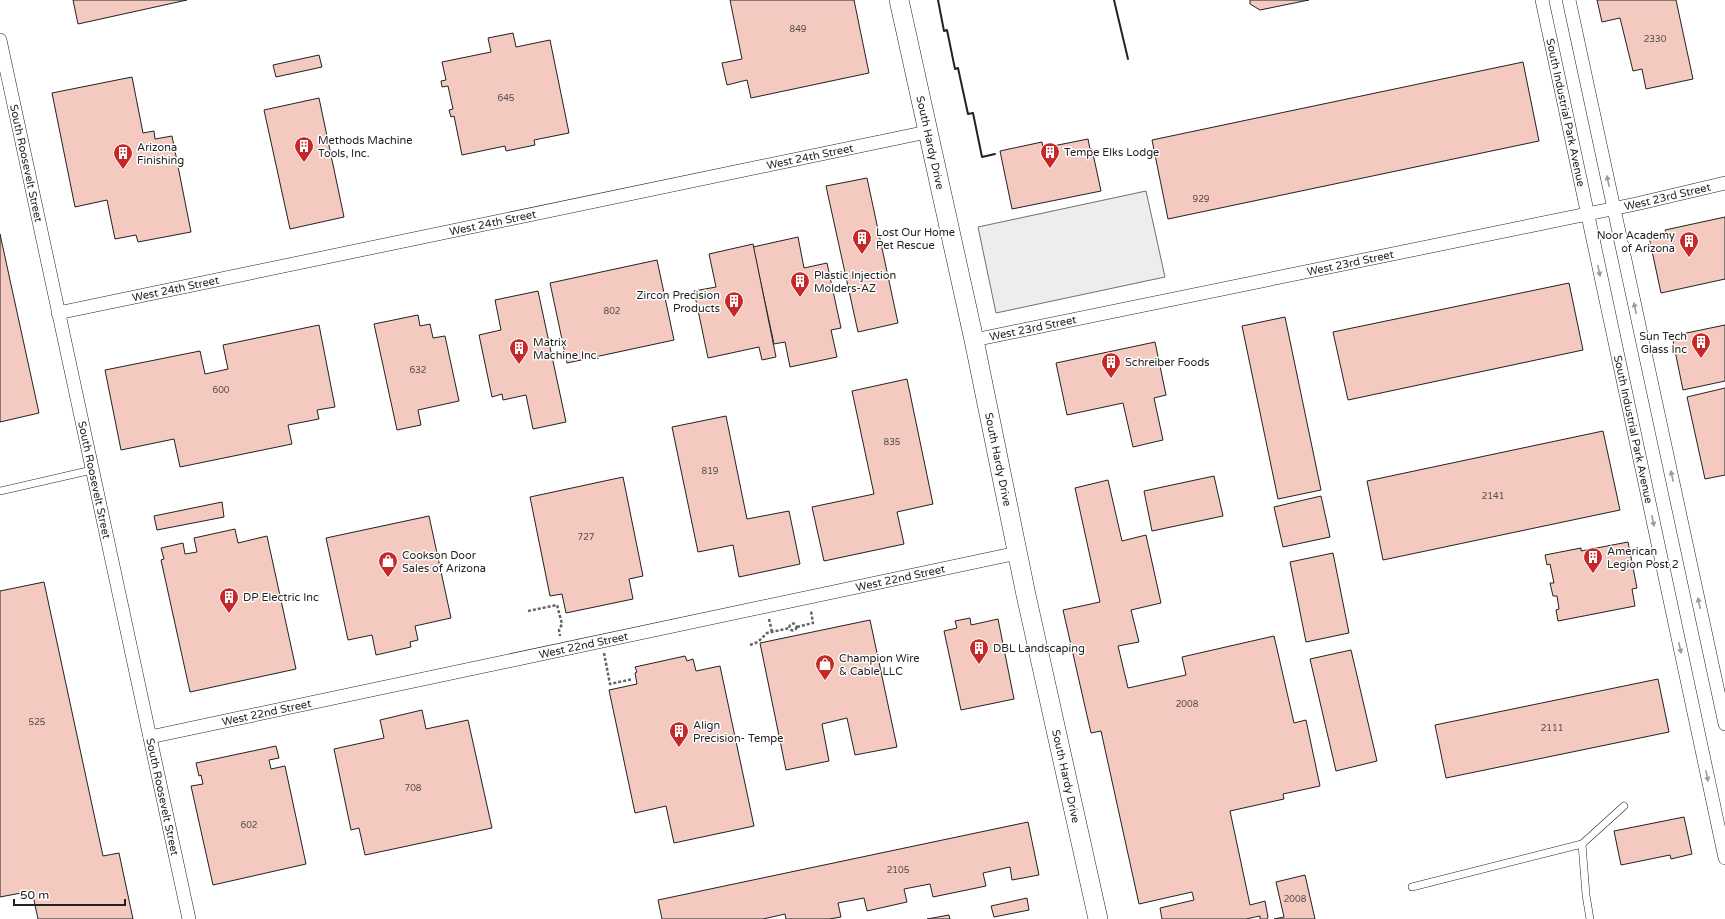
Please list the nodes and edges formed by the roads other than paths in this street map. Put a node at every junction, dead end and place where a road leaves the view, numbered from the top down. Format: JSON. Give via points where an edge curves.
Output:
{"nodes":[{"id":1,"x":899,"y":0,"type":"edge"},
{"id":2,"x":1542,"y":0,"type":"edge"},
{"id":3,"x":1569,"y":0,"type":"edge"},
{"id":4,"x":0,"y":40,"type":"edge"},
{"id":5,"x":927,"y":132,"type":"junction"},
{"id":6,"x":1725,"y":183,"type":"edge"},
{"id":7,"x":1614,"y":208,"type":"junction"},
{"id":8,"x":1587,"y":214,"type":"junction"},
{"id":9,"x":58,"y":313,"type":"junction"},
{"id":10,"x":974,"y":340,"type":"junction"},
{"id":11,"x":92,"y":470,"type":"junction"},
{"id":12,"x":0,"y":491,"type":"edge"},
{"id":13,"x":1018,"y":553,"type":"junction"},
{"id":14,"x":1725,"y":724,"type":"edge"},
{"id":15,"x":150,"y":737,"type":"junction"},
{"id":16,"x":1624,"y":806,"type":"dead end"},
{"id":17,"x":1582,"y":844,"type":"junction"},
{"id":18,"x":1725,"y":858,"type":"edge"},
{"id":19,"x":1412,"y":887,"type":"dead end"},
{"id":20,"x":189,"y":919,"type":"edge"},
{"id":21,"x":1098,"y":919,"type":"edge"},
{"id":22,"x":1590,"y":919,"type":"edge"}],
"edges":[{"from":1,"to":5,"type":"street","name":"South Hardy Drive"},
{"from":2,"to":8,"type":"street","name":"South Industrial Park Avenue"},
{"from":7,"to":3,"type":"street","one_way":true},
{"from":4,"to":9,"type":"street","name":"South Roosevelt Street"},
{"from":5,"to":9,"type":"street","name":"West 24th Street"},
{"from":5,"to":10,"type":"street","name":"South Hardy Drive"},
{"from":6,"to":7,"type":"street","name":"West 23rd Street"},
{"from":7,"to":8,"type":"street","name":"West 23rd Street"},
{"from":14,"to":7,"type":"street","one_way":true},
{"from":8,"to":10,"type":"street","name":"West 23rd Street"},
{"from":8,"to":18,"type":"street","name":"South Industrial Park Avenue","one_way":true},
{"from":9,"to":11,"type":"street","name":"South Roosevelt Street"},
{"from":10,"to":13,"type":"street","name":"South Hardy Drive"},
{"from":11,"to":12,"type":"lane"},
{"from":11,"to":15,"type":"street","name":"South Roosevelt Street"},
{"from":13,"to":15,"type":"street","name":"West 22nd Street"},
{"from":13,"to":21,"type":"street","name":"South Hardy Drive"},
{"from":15,"to":20,"type":"street","name":"South Roosevelt Street"},
{"from":16,"to":17,"type":"lane"},
{"from":17,"to":19,"type":"lane"},
{"from":17,"to":22,"type":"lane"}]}
